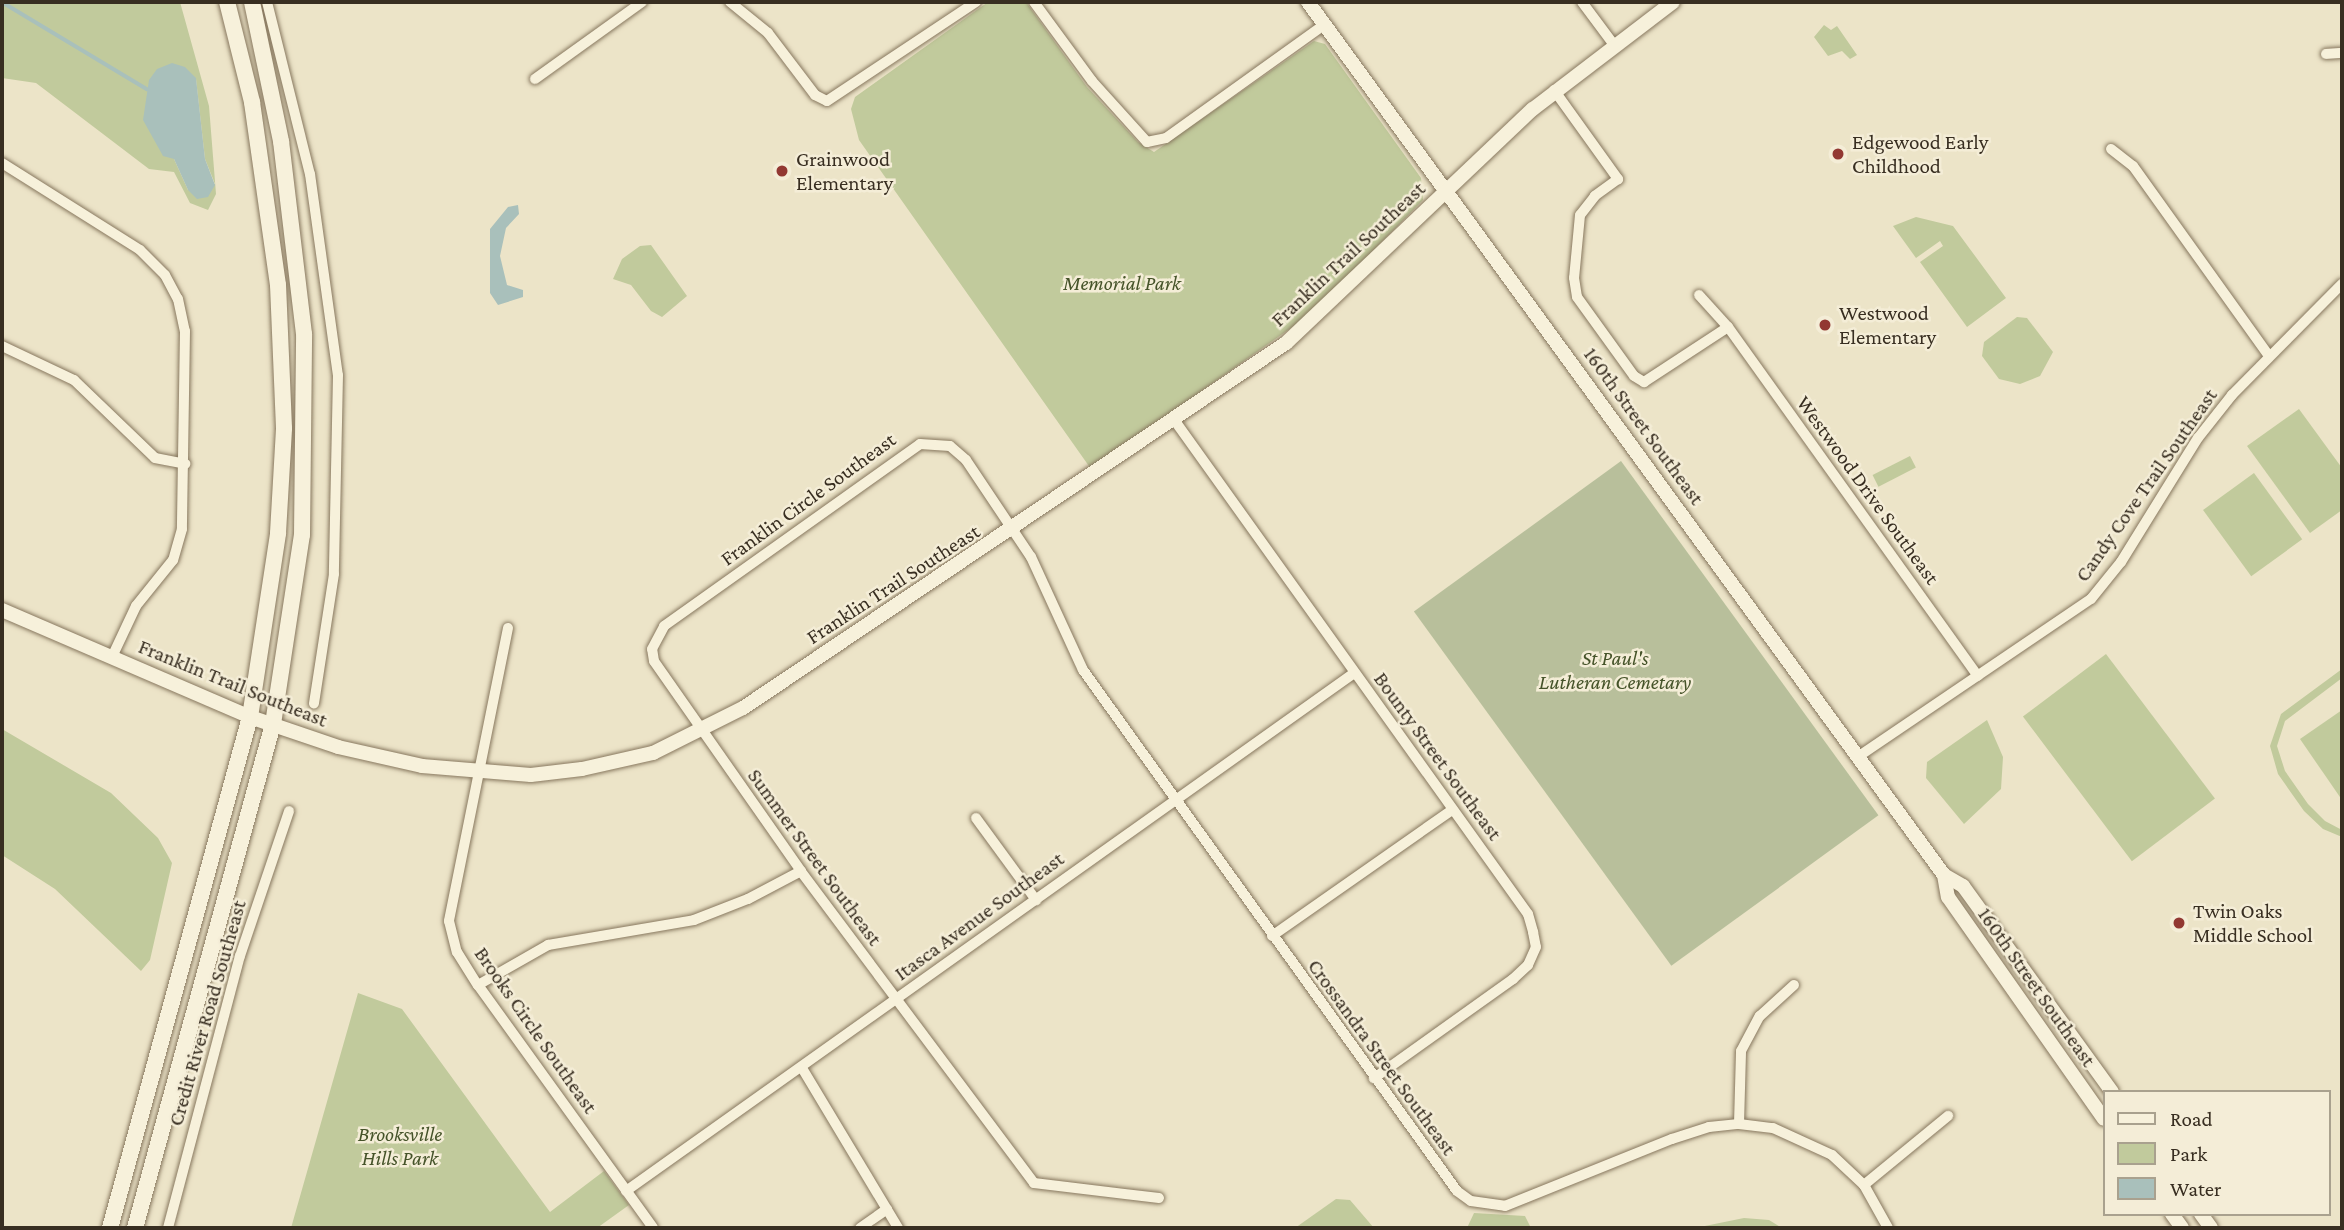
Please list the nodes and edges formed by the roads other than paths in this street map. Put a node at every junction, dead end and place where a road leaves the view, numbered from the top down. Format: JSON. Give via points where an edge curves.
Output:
{"nodes":[{"id":1,"x":227,"y":2,"type":"edge"},
{"id":2,"x":252,"y":2,"type":"edge"},
{"id":3,"x":267,"y":2,"type":"edge"},
{"id":4,"x":642,"y":2,"type":"edge"},
{"id":5,"x":730,"y":2,"type":"edge"},
{"id":6,"x":976,"y":2,"type":"edge"},
{"id":7,"x":1034,"y":2,"type":"edge"},
{"id":8,"x":1308,"y":2,"type":"edge"},
{"id":9,"x":1582,"y":2,"type":"edge"},
{"id":10,"x":1673,"y":2,"type":"edge"},
{"id":11,"x":1325,"y":24,"type":"junction"},
{"id":12,"x":1614,"y":45,"type":"junction"},
{"id":13,"x":2342,"y":53,"type":"edge"},
{"id":14,"x":2326,"y":54,"type":"dead end"},
{"id":15,"x":535,"y":79,"type":"dead end"},
{"id":16,"x":1554,"y":90,"type":"junction"},
{"id":17,"x":2111,"y":149,"type":"dead end"},
{"id":18,"x":2,"y":163,"type":"edge"},
{"id":19,"x":1446,"y":191,"type":"junction"},
{"id":20,"x":2342,"y":284,"type":"edge"},
{"id":21,"x":1699,"y":295,"type":"dead end"},
{"id":22,"x":1727,"y":327,"type":"junction"},
{"id":23,"x":2,"y":345,"type":"edge"},
{"id":24,"x":2269,"y":356,"type":"junction"},
{"id":25,"x":1175,"y":421,"type":"junction"},
{"id":26,"x":185,"y":464,"type":"junction"},
{"id":27,"x":1014,"y":529,"type":"junction"},
{"id":28,"x":2,"y":610,"type":"edge"},
{"id":29,"x":508,"y":628,"type":"dead end"},
{"id":30,"x":652,"y":649,"type":"joint"},
{"id":31,"x":112,"y":657,"type":"junction"},
{"id":32,"x":1354,"y":673,"type":"junction"},
{"id":33,"x":1978,"y":676,"type":"junction"},
{"id":34,"x":314,"y":703,"type":"dead end"},
{"id":35,"x":250,"y":718,"type":"junction"},
{"id":36,"x":273,"y":724,"type":"junction"},
{"id":37,"x":701,"y":733,"type":"junction"},
{"id":38,"x":1859,"y":756,"type":"junction"},
{"id":39,"x":478,"y":773,"type":"junction"},
{"id":40,"x":1175,"y":799,"type":"junction"},
{"id":41,"x":1452,"y":810,"type":"junction"},
{"id":42,"x":289,"y":811,"type":"dead end"},
{"id":43,"x":976,"y":818,"type":"dead end"},
{"id":44,"x":801,"y":871,"type":"junction"},
{"id":45,"x":1944,"y":875,"type":"junction"},
{"id":46,"x":1035,"y":900,"type":"junction"},
{"id":47,"x":1272,"y":936,"type":"junction"},
{"id":48,"x":478,"y":985,"type":"junction"},
{"id":49,"x":1794,"y":985,"type":"dead end"},
{"id":50,"x":895,"y":1000,"type":"junction"},
{"id":51,"x":802,"y":1068,"type":"junction"},
{"id":52,"x":1374,"y":1078,"type":"junction"},
{"id":53,"x":2111,"y":1090,"type":"edge"},
{"id":54,"x":1948,"y":1116,"type":"dead end"},
{"id":55,"x":2102,"y":1116,"type":"edge"},
{"id":56,"x":1740,"y":1124,"type":"junction"},
{"id":57,"x":1864,"y":1185,"type":"junction"},
{"id":58,"x":626,"y":1191,"type":"junction"},
{"id":59,"x":1158,"y":1198,"type":"dead end"},
{"id":60,"x":887,"y":1209,"type":"junction"},
{"id":61,"x":110,"y":1228,"type":"edge"},
{"id":62,"x":135,"y":1228,"type":"edge"},
{"id":63,"x":168,"y":1228,"type":"edge"},
{"id":64,"x":653,"y":1228,"type":"edge"},
{"id":65,"x":860,"y":1228,"type":"edge"},
{"id":66,"x":898,"y":1228,"type":"edge"},
{"id":67,"x":1888,"y":1228,"type":"edge"}],
"edges":[{"from":1,"to":35,"type":"main road","via":[[265,178],[284,374],[278,533]]},
{"from":2,"to":36,"type":"main road","via":[[281,141],[305,374],[302,535]]},
{"from":3,"to":34,"type":"street","via":[[310,174],[338,375],[335,561]]},
{"from":4,"to":15,"type":"street"},
{"from":5,"to":6,"type":"street","via":[[768,33],[815,95],[827,101]]},
{"from":7,"to":11,"type":"street","via":[[1092,81],[1147,142],[1166,138]]},
{"from":8,"to":11,"type":"street","name":"160th Street Southeast"},
{"from":9,"to":12,"type":"street"},
{"from":10,"to":12,"type":"street","name":"Franklin Trail Southeast"},
{"from":11,"to":19,"type":"street","name":"160th Street Southeast"},
{"from":12,"to":16,"type":"street","name":"Franklin Trail Southeast"},
{"from":13,"to":14,"type":"street"},
{"from":16,"to":19,"type":"street","name":"Franklin Trail Southeast"},
{"from":16,"to":22,"type":"street","via":[[1618,179],[1580,215],[1573,278],[1577,297],[1633,376],[1644,382],[1654,378]]},
{"from":17,"to":24,"type":"street","via":[[2133,166]]},
{"from":18,"to":26,"type":"street","via":[[140,250],[164,275],[178,299],[185,331]]},
{"from":19,"to":25,"type":"street","name":"Franklin Trail Southeast","via":[[1286,342]]},
{"from":19,"to":38,"type":"street","name":"160th Street Southeast"},
{"from":20,"to":24,"type":"street","name":"Candy Cove Trail Southeast"},
{"from":21,"to":22,"type":"street","name":"Westwood Drive Southeast"},
{"from":22,"to":33,"type":"street","name":"Westwood Drive Southeast"},
{"from":23,"to":26,"type":"street","via":[[74,380],[155,458]]},
{"from":24,"to":33,"type":"street","name":"Candy Cove Trail Southeast","via":[[2198,439],[2121,562],[2096,593]]},
{"from":25,"to":27,"type":"street","name":"Franklin Trail Southeast"},
{"from":25,"to":32,"type":"street","name":"Bounty Street Southeast"},
{"from":26,"to":31,"type":"street","via":[[182,529],[173,560],[136,606]]},
{"from":27,"to":30,"type":"street","name":"Franklin Circle Southeast","via":[[950,446],[920,444],[664,626]]},
{"from":27,"to":37,"type":"street","name":"Franklin Trail Southeast"},
{"from":27,"to":40,"type":"street","name":"Crossandra Street Southeast","via":[[1083,670]]},
{"from":28,"to":31,"type":"street","name":"Franklin Trail Southeast"},
{"from":29,"to":39,"type":"street","name":"Brooks Circle Southeast"},
{"from":30,"to":37,"type":"street","name":"Summer Street Southeast","via":[[660,674]]},
{"from":31,"to":35,"type":"street","name":"Franklin Trail Southeast"},
{"from":32,"to":40,"type":"street","name":"Itasca Avenue Southeast"},
{"from":32,"to":41,"type":"street","name":"Bounty Street Southeast"},
{"from":33,"to":38,"type":"street","name":"Candy Cove Trail Southeast"},
{"from":35,"to":36,"type":"street","name":"Franklin Trail Southeast"},
{"from":35,"to":61,"type":"main road","via":[[133,1130]]},
{"from":36,"to":39,"type":"street","name":"Franklin Trail Southeast","via":[[338,747]]},
{"from":36,"to":62,"type":"main road"},
{"from":37,"to":39,"type":"street","name":"Franklin Trail Southeast","via":[[653,753],[582,769],[531,775]]},
{"from":37,"to":44,"type":"street","name":"Summer Street Southeast"},
{"from":38,"to":45,"type":"street","name":"160th Street Southeast"},
{"from":39,"to":48,"type":"street","name":"Brooks Circle Southeast","via":[[449,920],[457,952]]},
{"from":40,"to":46,"type":"street","name":"Itasca Avenue Southeast"},
{"from":40,"to":47,"type":"street","name":"Crossandra Street Southeast"},
{"from":41,"to":47,"type":"street"},
{"from":41,"to":52,"type":"street","name":"Bounty Street Southeast","via":[[1528,914],[1536,947],[1528,965],[1513,979]]},
{"from":42,"to":63,"type":"street","name":"Credit River Road Southeast","via":[[240,956]]},
{"from":43,"to":46,"type":"street"},
{"from":44,"to":48,"type":"street","via":[[694,920],[548,945]]},
{"from":44,"to":50,"type":"street","name":"Summer Street Southeast"},
{"from":45,"to":53,"type":"street","name":"160th Street Southeast","via":[[1963,886]]},
{"from":45,"to":55,"type":"street","name":"160th Street Southeast","via":[[1948,897]]},
{"from":46,"to":50,"type":"street","name":"Itasca Avenue Southeast"},
{"from":47,"to":52,"type":"street","name":"Crossandra Street Southeast"},
{"from":48,"to":58,"type":"street","name":"Brooks Circle Southeast"},
{"from":49,"to":56,"type":"street","via":[[1760,1016],[1741,1051]]},
{"from":50,"to":51,"type":"street","name":"Itasca Avenue Southeast"},
{"from":50,"to":59,"type":"street","name":"Summer Street Southeast","via":[[1034,1183]]},
{"from":51,"to":58,"type":"street","name":"Itasca Avenue Southeast"},
{"from":51,"to":60,"type":"street"},
{"from":52,"to":56,"type":"street","name":"Crossandra Street Southeast","via":[[1446,1178],[1471,1201],[1485,1204],[1505,1206],[1538,1197],[1672,1139],[1709,1127]]},
{"from":54,"to":57,"type":"street"},
{"from":56,"to":57,"type":"street","name":"Crossandra Street Southeast","via":[[1807,1140],[1832,1155]]},
{"from":57,"to":67,"type":"street","name":"Crossandra Street Southeast"},
{"from":58,"to":64,"type":"street","name":"Brooks Circle Southeast"},
{"from":60,"to":65,"type":"street"},
{"from":60,"to":66,"type":"street"}]}
